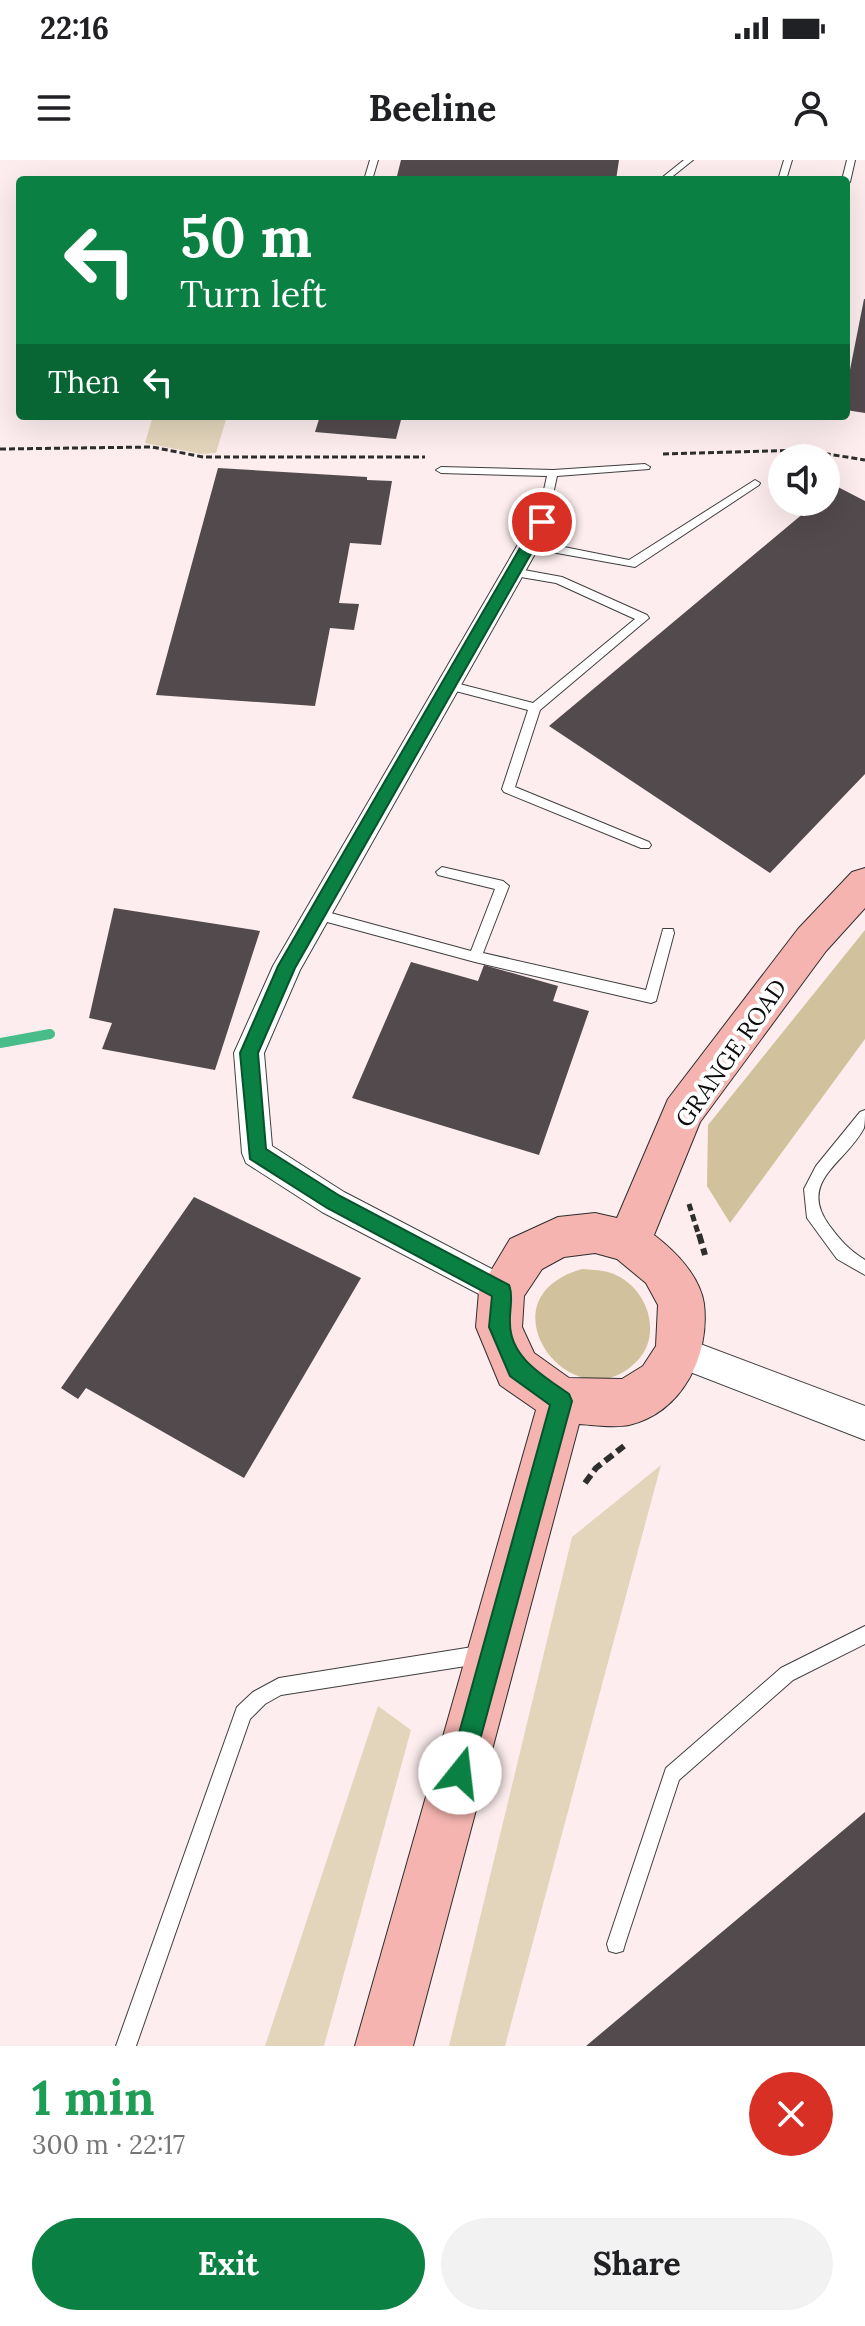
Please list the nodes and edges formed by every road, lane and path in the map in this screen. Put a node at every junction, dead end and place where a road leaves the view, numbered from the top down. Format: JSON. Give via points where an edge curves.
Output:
{"nodes":[{"id":1,"x":689,"y":160,"type":"edge"},
{"id":2,"x":668,"y":176,"type":"edge"},
{"id":3,"x":645,"y":467,"type":"dead end"},
{"id":4,"x":441,"y":470,"type":"dead end"},
{"id":5,"x":553,"y":473,"type":"junction"},
{"id":6,"x":755,"y":483,"type":"dead end"},
{"id":7,"x":536,"y":533,"type":"junction"},
{"id":8,"x":513,"y":572,"type":"junction"},
{"id":9,"x":448,"y":685,"type":"junction"},
{"id":10,"x":535,"y":708,"type":"junction"},
{"id":11,"x":645,"y":845,"type":"dead end"},
{"id":12,"x":442,"y":872,"type":"dead end"},
{"id":13,"x":865,"y":883,"type":"edge"},
{"id":14,"x":316,"y":914,"type":"junction"},
{"id":15,"x":668,"y":933,"type":"dead end"},
{"id":16,"x":475,"y":957,"type":"junction"},
{"id":17,"x":865,"y":1116,"type":"edge"},
{"id":18,"x":688,"y":1199,"type":"dead end"},
{"id":19,"x":629,"y":1242,"type":"junction"},
{"id":20,"x":865,"y":1268,"type":"edge"},
{"id":21,"x":710,"y":1269,"type":"dead end"},
{"id":22,"x":502,"y":1291,"type":"junction"},
{"id":23,"x":679,"y":1352,"type":"junction"},
{"id":24,"x":562,"y":1401,"type":"junction"},
{"id":25,"x":865,"y":1423,"type":"edge"},
{"id":26,"x":865,"y":1635,"type":"edge"},
{"id":27,"x":493,"y":1652,"type":"junction"},
{"id":28,"x":616,"y":1944,"type":"dead end"},
{"id":29,"x":126,"y":2046,"type":"edge"},
{"id":30,"x":384,"y":2046,"type":"edge"}],
"edges":[{"from":1,"to":2,"type":"lane"},
{"from":3,"to":5,"type":"lane"},
{"from":4,"to":5,"type":"lane"},
{"from":5,"to":7,"type":"lane"},
{"from":6,"to":7,"type":"lane","via":[[631,564]]},
{"from":7,"to":8,"type":"street"},
{"from":8,"to":9,"type":"street"},
{"from":8,"to":10,"type":"lane","via":[[558,580],[643,618]]},
{"from":9,"to":10,"type":"lane"},
{"from":9,"to":14,"type":"street"},
{"from":10,"to":11,"type":"lane","via":[[508,789]]},
{"from":12,"to":16,"type":"lane","via":[[503,886]]},
{"from":13,"to":19,"type":"main road","name":"GRANGE ROAD","via":[[812,940],[683,1112]]},
{"from":14,"to":16,"type":"lane"},
{"from":14,"to":22,"type":"street","via":[[249,1053],[257,1153],[333,1202]]},
{"from":15,"to":16,"type":"lane","via":[[651,997]]},
{"from":17,"to":20,"type":"lane","via":[[811,1189],[812,1213],[842,1254]]},
{"from":18,"to":21,"type":"path"},
{"from":19,"to":22,"type":"main road","via":[[595,1233],[558,1237],[526,1254]]},
{"from":19,"to":23,"type":"main road","via":[[662,1268],[681,1302]]},
{"from":22,"to":24,"type":"main road","via":[[499,1327],[517,1369]]},
{"from":23,"to":24,"type":"main road","via":[[660,1382],[628,1402]]},
{"from":23,"to":25,"type":"street"},
{"from":24,"to":27,"type":"main road"},
{"from":26,"to":28,"type":"lane","via":[[787,1674],[672,1774]]},
{"from":27,"to":29,"type":"lane","via":[[279,1687],[243,1713]]},
{"from":27,"to":30,"type":"main road"}]}
